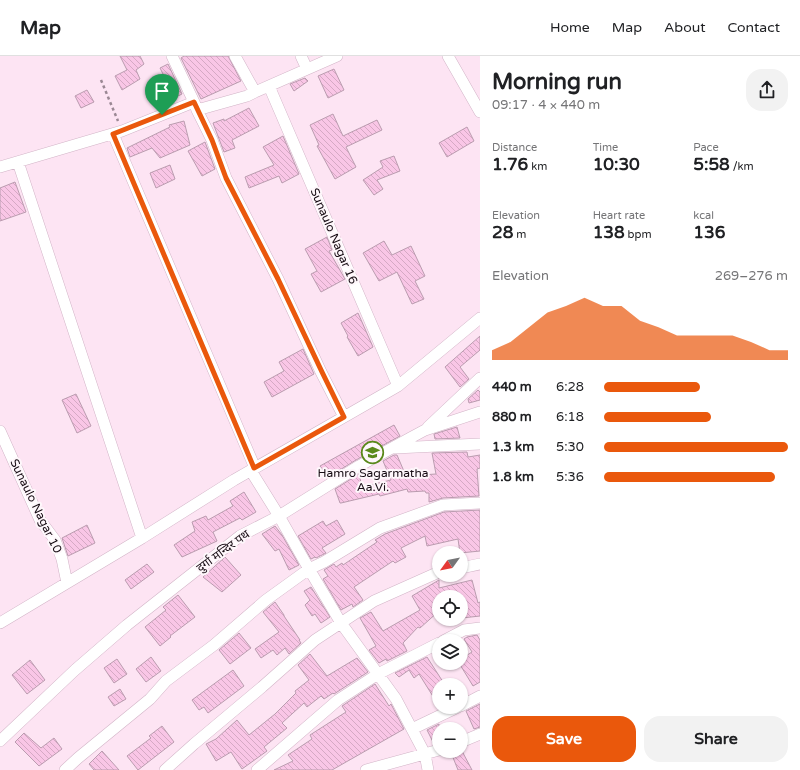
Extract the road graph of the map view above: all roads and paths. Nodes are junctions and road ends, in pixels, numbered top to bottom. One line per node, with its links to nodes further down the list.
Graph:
1 (172, 56): 10 (street)
2 (234, 56): 9 (street)
3 (301, 56): 6 (street)
4 (337, 56): 6 (street)
5 (448, 56): 11 (street)
6 (307, 69): 8 (street)
7 (101, 80): 12 (path)
8 (269, 86): 9 (street); 17 (street, Sunaulo Nagar 16)
9 (255, 92): 10 (street)
10 (196, 106): 12 (street); 19 (street)
11 (480, 112)
12 (117, 132): 13 (street); 24 (street)
13 (18, 162): 14 (street); 27 (street)
14 (0, 167)
15 (480, 318): 17 (street)
16 (480, 378): 20 (street)
17 (398, 386): 19 (street)
18 (480, 412): 20 (street, दुर्गा मन्दिर पथ)
19 (344, 417): 24 (street)
20 (425, 430): 23 (street, दुर्गा मन्दिर पथ)
21 (0, 431): 32 (street, Sunaulo Nagar 10)
22 (480, 444): 23 (street)
23 (391, 448): 26 (street, दुर्गा मन्दिर पथ)
24 (253, 470): 26 (street); 27 (street)
25 (480, 503): 30 (street)
26 (279, 516): 30 (street); 45 (street, दुर्गा मन्दिर पथ)
27 (142, 538): 32 (street)
28 (480, 564): 29 (street)
29 (468, 567)
30 (309, 569): 34 (street); 48 (street)
31 (432, 575): 34 (street)
32 (68, 583): 33 (street)
33 (0, 622)
34 (341, 623): 38 (street); 49 (street)
35 (480, 628): 36 (street)
36 (456, 634)
37 (432, 647): 38 (street)
38 (378, 674): 42 (street); 50 (street)
39 (480, 696): 40 (street)
40 (468, 702)
41 (443, 714): 42 (street)
42 (412, 729): 47 (street)
43 (480, 734): 44 (street)
44 (468, 739)
45 (0, 741)
46 (432, 752): 47 (street)
47 (425, 754): 51 (street); 52 (street)
48 (65, 770)
49 (165, 770)
50 (256, 770)
51 (366, 770)
52 (428, 770)

